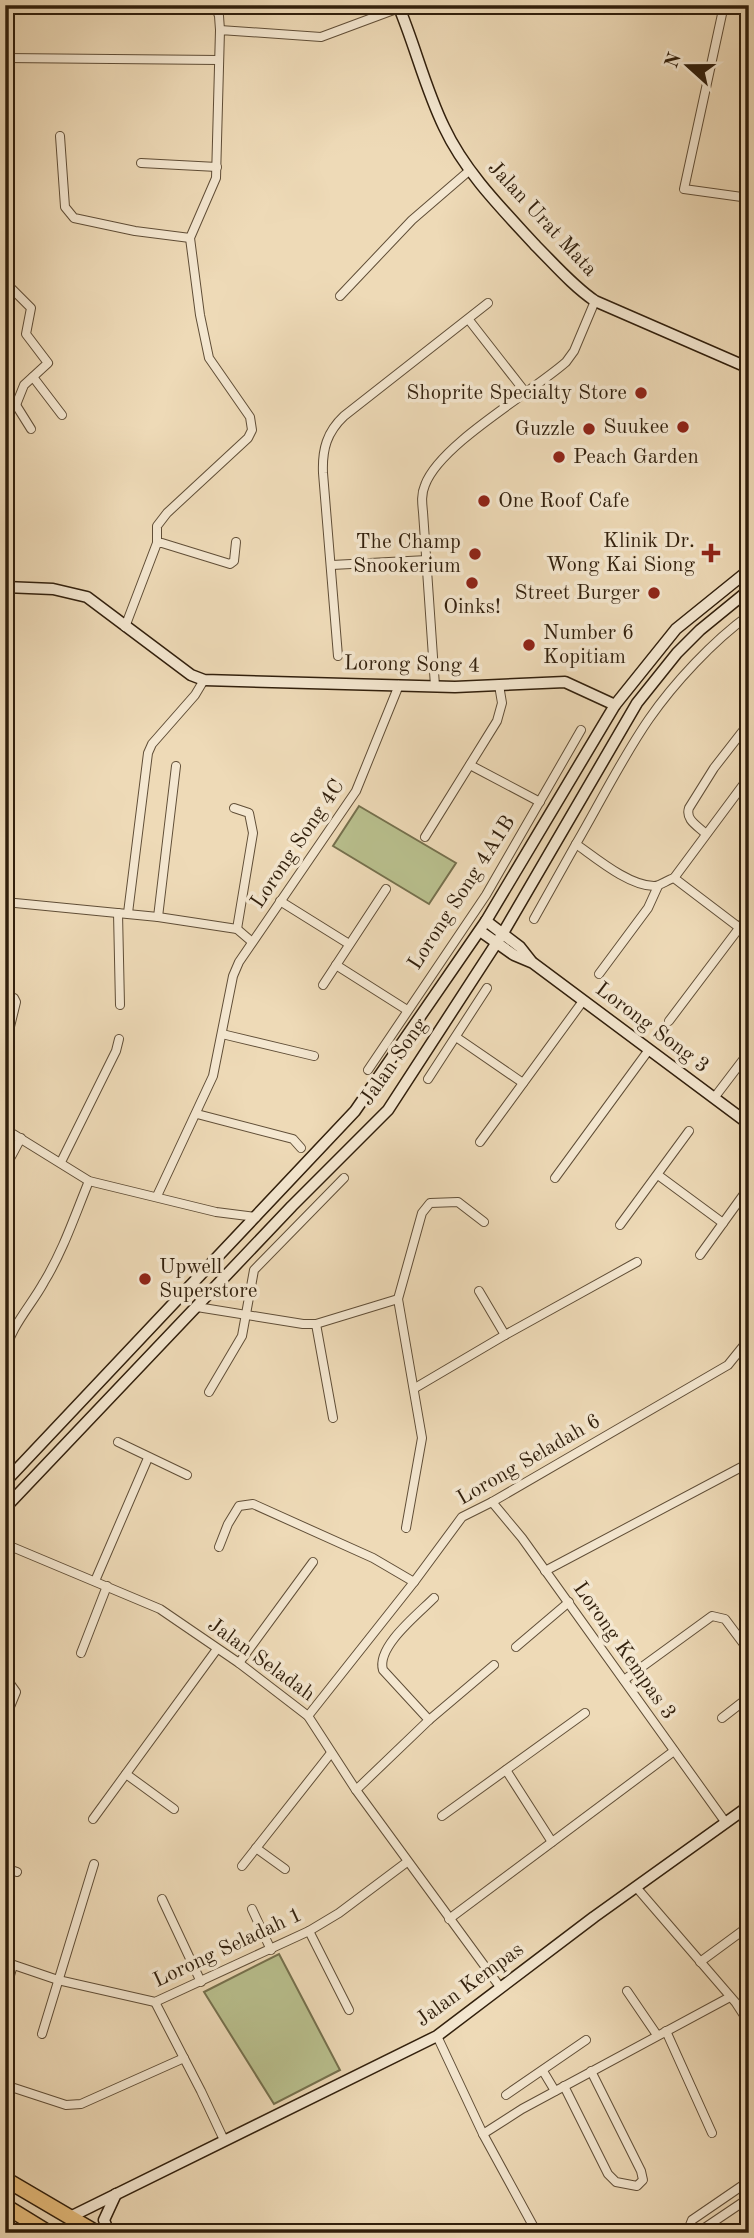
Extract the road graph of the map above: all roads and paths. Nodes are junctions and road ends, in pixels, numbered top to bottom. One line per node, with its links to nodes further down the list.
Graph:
1 (215, 5): 4 (street)
2 (724, 5): 11 (street)
3 (399, 6): 4 (street); 10 (main road, Jalan Urat Mata)
4 (220, 30): 6 (street)
5 (5, 58): 6 (street)
6 (219, 60): 9 (street)
7 (60, 136): 12 (street)
8 (141, 163): 9 (street)
9 (217, 167): 12 (street)
10 (470, 170): 14 (street); 15 (main road, Jalan Urat Mata)
11 (749, 198)
12 (190, 238): 26 (street)
13 (5, 282): 19 (street)
14 (340, 296)
15 (595, 301): 18 (main road, Jalan Urat Mata); 20 (street)
16 (488, 303): 17 (street)
17 (469, 320): 20 (street); 28 (street)
18 (749, 368)
19 (33, 377): 21 (street); 23 (street)
20 (526, 393): 27 (street)
21 (16, 405): 22 (street); 24 (street)
22 (5, 414)
23 (62, 415)
24 (31, 429)
25 (236, 542): 26 (street)
26 (157, 543): 33 (street)
27 (427, 560): 28 (street); 38 (street)
28 (331, 565): 34 (street)
29 (749, 570): 39 (main road, Jalan Song)
30 (5, 587): 33 (main road)
31 (749, 590): 64 (main road, Jalan Song)
32 (749, 615): 49 (street)
33 (125, 627): 35 (main road)
34 (338, 656)
35 (204, 680): 36 (main road, Lorong Song 4); 56 (street)
36 (399, 685): 38 (main road, Lorong Song 4); 53 (street, Lorong Song 4C)
37 (499, 685): 38 (main road, Lorong Song 4); 39 (main road, Lorong Song 4); 42 (street)
38 (435, 686)
39 (615, 705): 60 (main road, Jalan Song)
40 (749, 723): 47 (street)
41 (581, 730): 45 (street, Lorong Song 4A1B)
42 (470, 765): 45 (street); 48 (street)
43 (176, 766): 58 (street)
44 (749, 777): 47 (street)
45 (540, 802): 74 (street, Lorong Song 4A1B)
46 (234, 808): 62 (street)
47 (706, 834): 50 (street)
48 (425, 837)
49 (576, 844): 51 (street); 59 (street)
50 (674, 878): 51 (street); 61 (street)
51 (658, 886): 68 (street)
52 (386, 890): 66 (street)
53 (280, 901): 65 (street, Lorong Song 4C); 66 (street)
54 (5, 902): 55 (street)
55 (118, 913): 56 (street); 73 (street)
56 (128, 913): 58 (street)
57 (749, 915): 61 (street)
58 (158, 917): 62 (street)
59 (534, 919)
60 (483, 926): 64 (main road, Lorong Song 3); 103 (main road, Jalan Song)
61 (739, 927): 63 (street); 75 (street)
62 (237, 929): 65 (street)
63 (749, 935)
64 (499, 938): 72 (main road, Lorong Song 3); 102 (main road, Jalan Song)
65 (251, 941): 76 (street, Lorong Song 4C)
66 (349, 944): 67 (street)
67 (336, 965): 69 (street); 74 (street)
68 (599, 974)
69 (323, 985)
70 (487, 988): 77 (street)
71 (5, 995): 79 (street)
72 (583, 1001): 80 (main road, Lorong Song 3); 85 (street)
73 (120, 1005)
74 (407, 1010): 83 (street, Lorong Song 4A1B)
75 (668, 1021)
76 (222, 1034): 82 (street); 87 (street, Lorong Song 4C)
77 (456, 1037): 84 (street); 85 (street)
78 (119, 1039): 94 (street)
79 (5, 1047)
80 (648, 1051): 86 (main road, Lorong Song 3); 98 (street)
81 (749, 1052): 86 (street)
82 (314, 1056)
83 (368, 1070)
84 (428, 1079)
85 (523, 1083): 92 (street)
86 (714, 1098): 88 (main road, Lorong Song 3)
87 (197, 1114): 93 (street); 101 (street, Lorong Song 4C)
88 (749, 1124)
89 (5, 1129): 91 (street)
90 (689, 1131): 96 (street)
91 (21, 1138): 94 (street); 95 (street)
92 (480, 1142)
93 (301, 1148)
94 (61, 1162): 99 (street)
95 (5, 1168)
96 (658, 1175): 105 (street); 106 (street)
97 (344, 1178): 113 (street)
98 (555, 1178)
99 (89, 1181): 101 (street); 117 (street)
100 (749, 1187): 105 (street)
101 (157, 1196): 103 (street)
102 (292, 1206): 103 (main road); 112 (main road, Jalan Song)
103 (256, 1217): 111 (main road, Jalan Song)
104 (484, 1222): 110 (street)
105 (723, 1223): 107 (street)
106 (620, 1225)
107 (700, 1255)
108 (637, 1262): 115 (street)
109 (479, 1291): 115 (street)
110 (398, 1299): 114 (street); 118 (street)
111 (172, 1306): 112 (main road); 125 (main road, Jalan Song)
112 (197, 1307): 113 (street); 127 (main road, Jalan Song)
113 (247, 1316): 114 (street); 119 (street)
114 (316, 1324): 120 (street)
115 (505, 1335): 118 (street)
116 (749, 1339): 126 (street, Lorong Seladah 6)
117 (5, 1354)
118 (415, 1388): 128 (street)
119 (209, 1392)
120 (333, 1418)
121 (118, 1442): 122 (street)
122 (148, 1458): 124 (street); 133 (street)
123 (749, 1463): 132 (street)
124 (187, 1475)
125 (5, 1482)
126 (492, 1502): 132 (street, Lorong Kempas 3); 134 (street, Lorong Seladah 6)
127 (5, 1508)
128 (406, 1528)
129 (6, 1544): 133 (street, Jalan Seladah)
130 (219, 1547): 134 (street)
131 (313, 1562): 142 (street)
132 (545, 1571): 137 (street, Lorong Kempas 3)
133 (95, 1581): 135 (street, Jalan Seladah)
134 (414, 1582): 149 (street, Lorong Seladah 6)
135 (107, 1586): 139 (street, Jalan Seladah); 141 (street)
136 (434, 1598): 151 (street)
137 (569, 1602): 138 (street); 144 (street, Lorong Kempas 3)
138 (516, 1647)
139 (217, 1649): 142 (street, Jalan Seladah); 155 (street)
140 (749, 1651): 144 (street)
141 (81, 1653)
142 (239, 1663): 149 (street, Jalan Seladah)
143 (494, 1665): 151 (street)
144 (624, 1681): 152 (street, Lorong Kempas 3)
145 (8, 1685): 147 (street)
146 (749, 1697): 150 (street)
147 (6, 1712)
148 (585, 1713): 154 (street)
149 (308, 1716): 153 (street, Jalan Seladah)
150 (722, 1718)
151 (429, 1720): 156 (street)
152 (674, 1751): 161 (street, Lorong Kempas 3); 162 (street)
153 (331, 1753): 156 (street, Jalan Seladah); 163 (street)
154 (506, 1770): 159 (street); 162 (street)
155 (126, 1774): 158 (street); 160 (street)
156 (356, 1790): 164 (street, Jalan Seladah)
157 (749, 1806): 161 (main road, Jalan Kempas)
158 (173, 1809)
159 (442, 1816)
160 (93, 1819)
161 (726, 1823): 170 (main road, Jalan Kempas)
162 (552, 1842): 173 (street)
163 (256, 1848): 166 (street); 168 (street)
164 (407, 1861): 173 (street, Jalan Seladah); 175 (street, Lorong Seladah 1)
165 (94, 1864): 179 (street)
166 (242, 1866)
167 (5, 1868): 169 (street)
168 (285, 1869)
169 (18, 1872)
170 (636, 1887): 177 (street); 181 (main road, Jalan Kempas)
171 (162, 1899): 180 (street)
172 (251, 1909): 176 (street)
173 (449, 1919): 181 (street, Jalan Seladah)
174 (749, 1926): 177 (street)
175 (309, 1931): 176 (street, Lorong Seladah 1); 186 (street)
176 (271, 1950): 180 (street, Lorong Seladah 1)
177 (700, 1962): 184 (street)
178 (9, 1964): 179 (street, Lorong Seladah 1); 183 (street)
179 (58, 1980): 185 (street, Lorong Seladah 1); 189 (street)
180 (201, 1982): 185 (street, Lorong Seladah 1)
181 (500, 1987): 191 (main road, Jalan Kempas)
182 (627, 1992): 190 (street)
183 (5, 1993)
184 (730, 1997): 187 (street); 188 (street)
185 (155, 2002): 193 (street)
186 (349, 2010)
187 (749, 2023)
188 (666, 2031): 190 (street); 200 (street)
189 (42, 2034)
190 (657, 2035): 195 (street)
191 (436, 2036): 201 (street); 202 (main road, Jalan Kempas)
192 (586, 2040): 194 (street)
193 (184, 2058): 196 (street); 202 (street)
194 (543, 2071): 198 (street); 199 (street)
195 (591, 2071): 197 (street); 197 (street)
196 (5, 2085)
197 (564, 2086): 198 (street)
198 (555, 2091): 201 (street)
199 (506, 2095)
200 (712, 2133)
201 (483, 2134): 215 (street)
202 (224, 2140): 205 (main road, Jalan Kempas)
203 (5, 2179): 210 (highway)
204 (749, 2181): 211 (street)
205 (116, 2194): 210 (main road, Jalan Kempas); 214 (main road)
206 (749, 2198): 207 (street)
207 (740, 2205): 209 (street); 211 (street)
208 (6, 2207): 212 (highway)
209 (749, 2214)
210 (69, 2217): 213 (highway)
211 (688, 2230): 216 (street)
212 (49, 2233)
213 (97, 2233)
214 (109, 2233)
215 (537, 2233)
216 (641, 2233)

